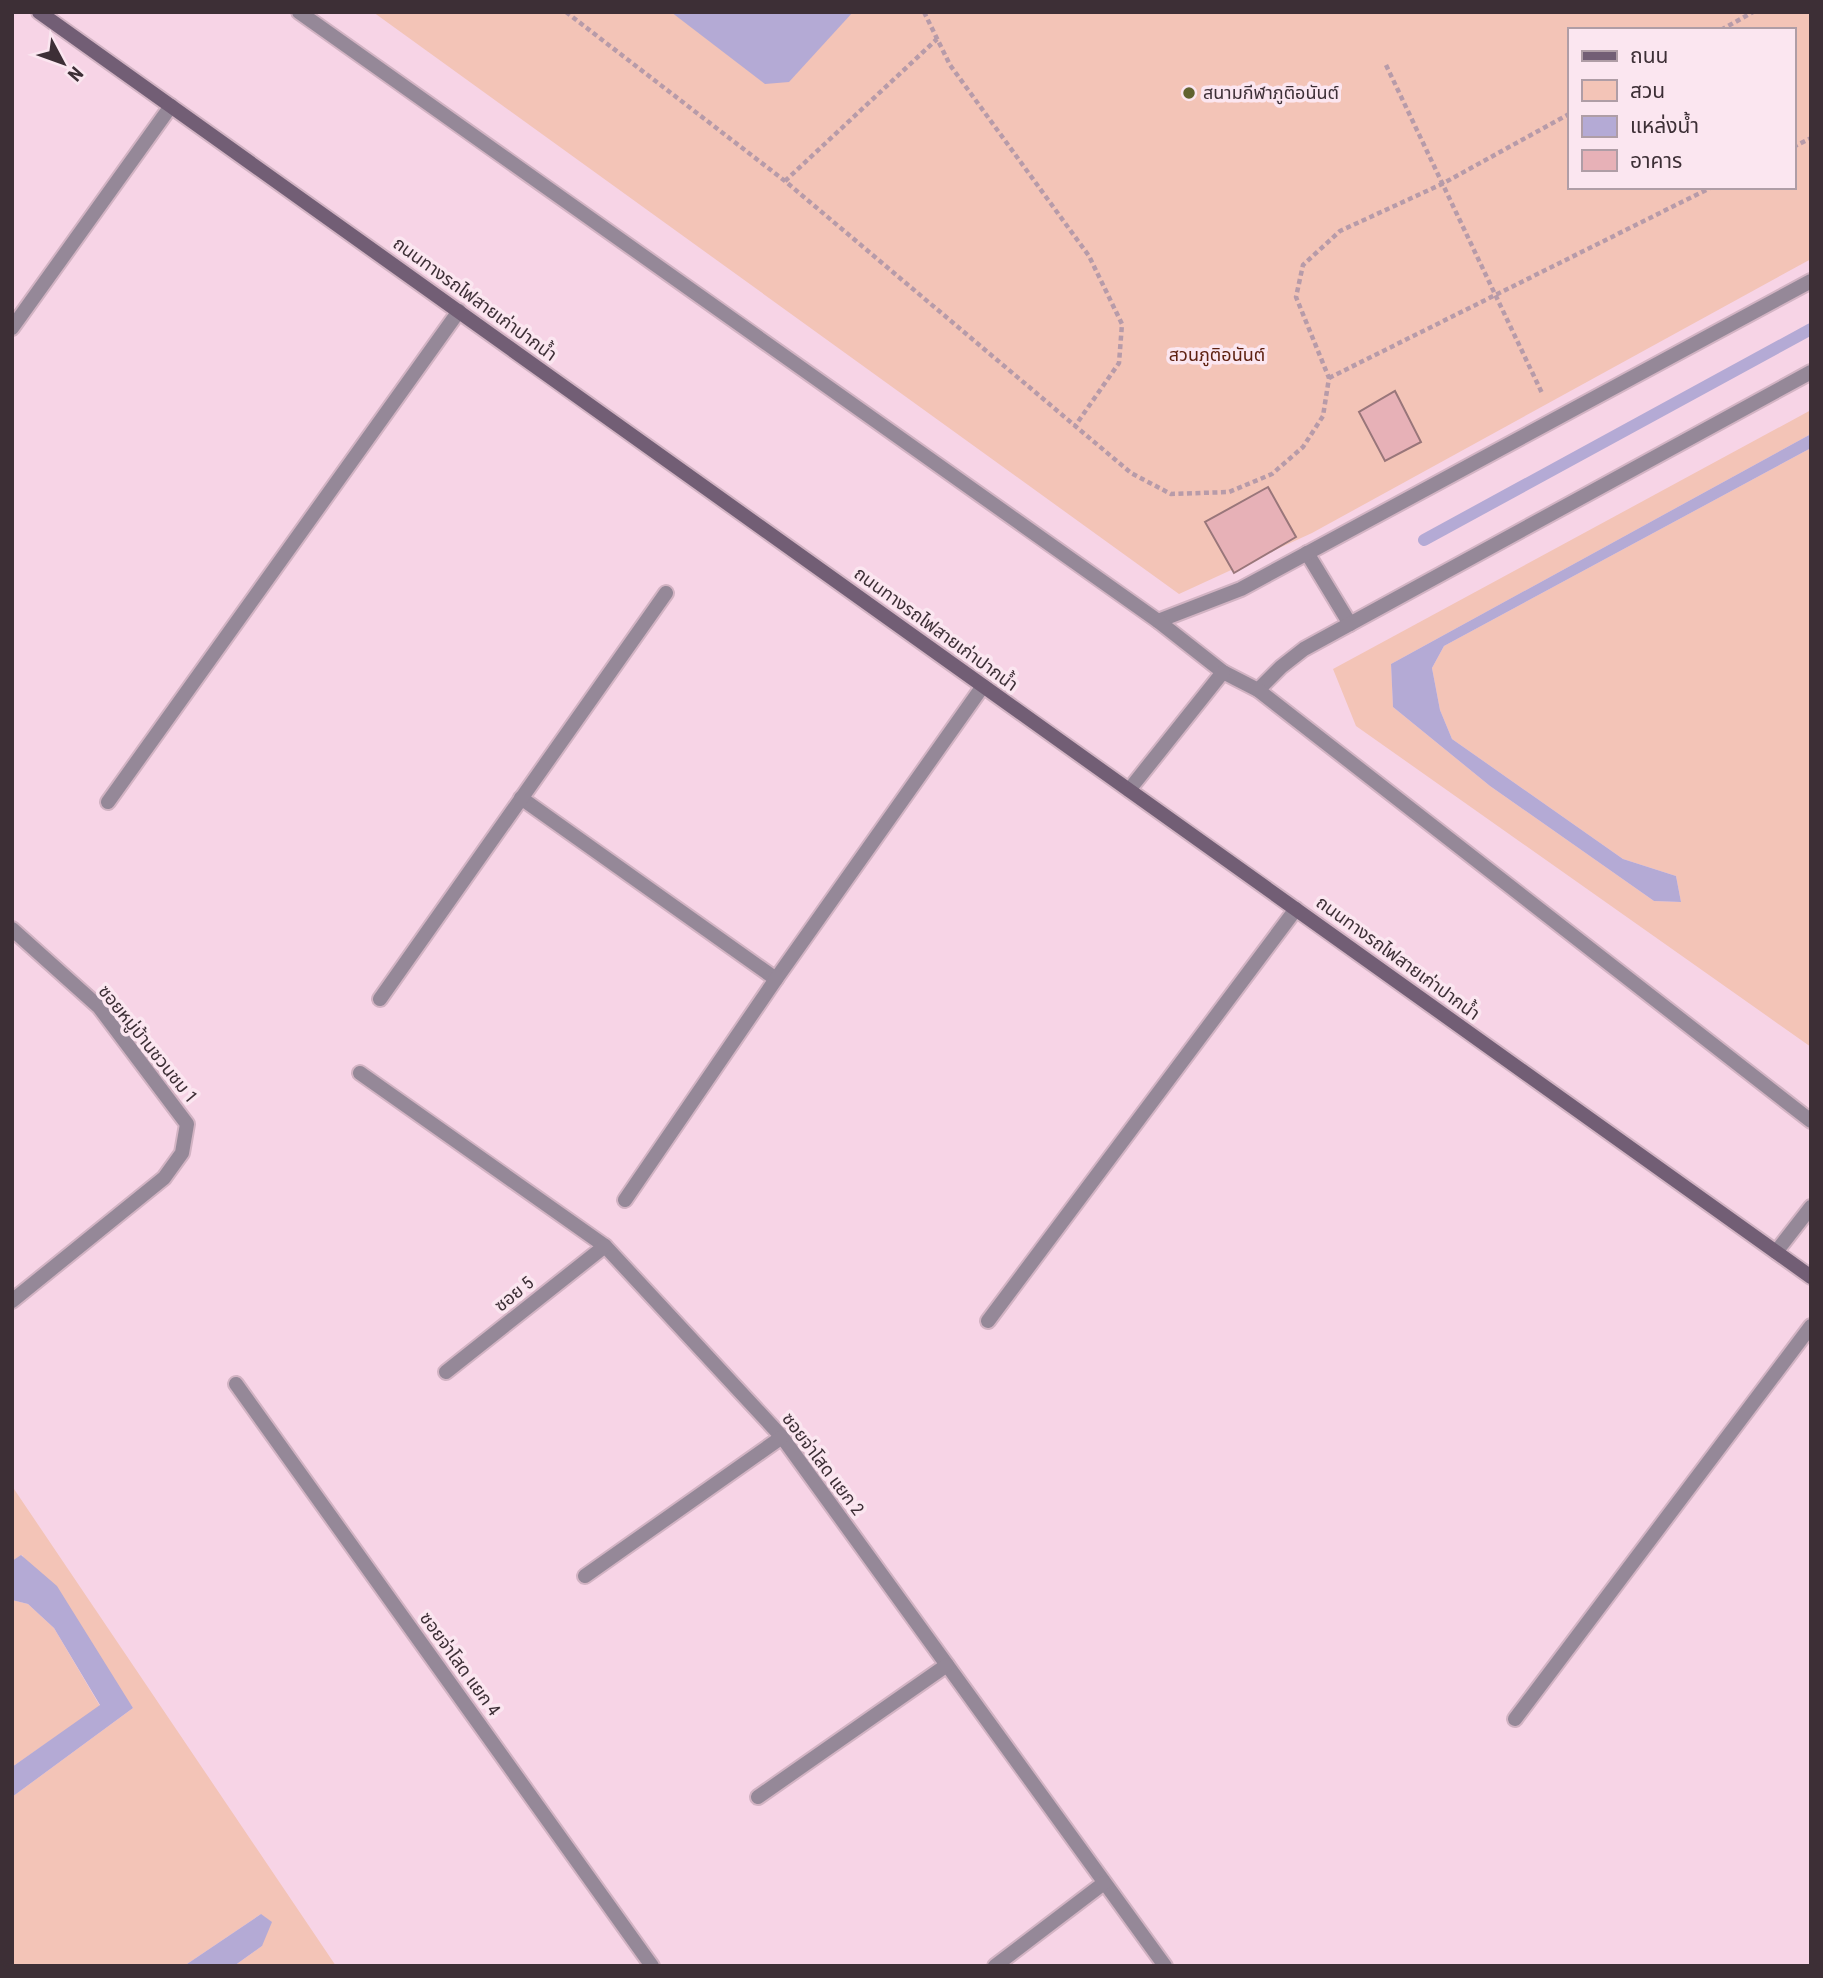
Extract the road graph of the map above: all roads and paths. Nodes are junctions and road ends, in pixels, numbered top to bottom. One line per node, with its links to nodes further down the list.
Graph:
1 (40, 12): 9 (main road, ถนนทางรถไฟสายเก่าปากน้ำ)
2 (299, 12): 26 (street)
3 (566, 12): 13 (path)
4 (924, 12): 7 (path)
5 (1752, 12): 6 (path)
6 (1724, 28)
7 (937, 39): 13 (path); 23 (path)
8 (1386, 65): 14 (path)
9 (170, 106): 18 (main road, ถนนทางรถไฟสายเก่าปากน้ำ); 19 (street)
10 (1568, 115): 14 (path)
11 (1811, 138): 12 (path)
12 (1795, 146)
13 (785, 180): 23 (path)
14 (1442, 184): 17 (path); 21 (path)
15 (1708, 189): 17 (path)
16 (1811, 281): 22 (street)
17 (1495, 296): 21 (path); 22 (path)
18 (458, 312): 29 (main road, ถนนทางรถไฟสายเก่าปากน้ำ); 33 (street)
19 (12, 328)
20 (1811, 372): 27 (street)
21 (1329, 378): 23 (path)
22 (1554, 419): 24 (street)
23 (1075, 426)
24 (1307, 553): 26 (street); 27 (street)
25 (666, 593): 32 (street)
26 (1158, 621): 28 (street)
27 (1350, 624): 30 (street)
28 (1223, 672): 30 (street); 31 (street)
29 (983, 687): 31 (main road, ถนนทางรถไฟสายเก่าปากน้ำ); 36 (street)
30 (1258, 690): 39 (street)
31 (1129, 790): 34 (main road, ถนนทางรถไฟสายเก่าปากน้ำ)
32 (521, 798): 36 (street); 37 (street)
33 (108, 802)
34 (1296, 909): 43 (main road, ถนนทางรถไฟสายเก่าปากน้ำ); 46 (street)
35 (12, 929): 45 (street, ซอยหมู่บ้านชวนชม 1)
36 (776, 979): 40 (street)
37 (380, 999)
38 (360, 1073): 42 (street, ซอยจ่าโสด แยก 2)
39 (1811, 1121)
40 (625, 1200)
41 (1811, 1207): 43 (street)
42 (605, 1246): 48 (street, ซอย 5); 50 (street, ซอยจ่าโสด แยก 2)
43 (1776, 1252): 44 (main road, ถนนทางรถไฟสายเก่าปากน้ำ)
44 (1811, 1277)
45 (12, 1301)
46 (988, 1321)
47 (1811, 1326): 53 (street)
48 (446, 1373)
49 (236, 1384): 56 (street, ซอยจ่าโสด แยก 4)
50 (782, 1437): 51 (street); 52 (street, ซอยจ่าโสด แยก 2)
51 (585, 1576)
52 (947, 1665): 54 (street); 55 (street, ซอยจ่าโสด แยก 2)
53 (1515, 1719)
54 (758, 1797)
55 (1104, 1882): 57 (street); 58 (street, ซอยจ่าโสด แยก 2)
56 (652, 1966)
57 (995, 1966)
58 (1165, 1966)

